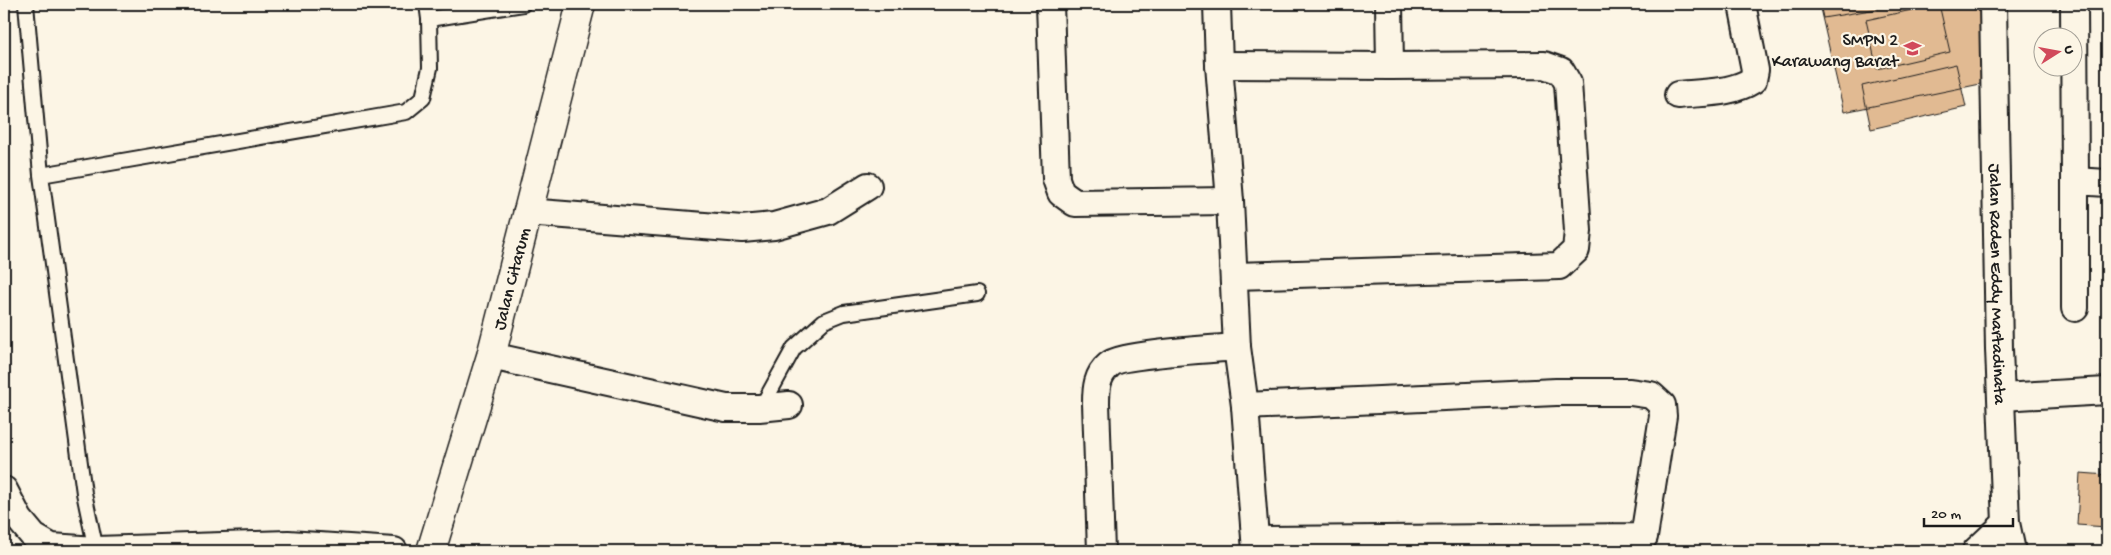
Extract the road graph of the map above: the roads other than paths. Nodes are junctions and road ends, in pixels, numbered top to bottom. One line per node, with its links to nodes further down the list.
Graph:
1 (26, 4): 15 (lane)
2 (427, 4): 11 (lane)
3 (523, 4): 11 (lane)
4 (581, 4): 20 (street, Jalan Citarum)
5 (1050, 4): 19 (street)
6 (1217, 4): 12 (street)
7 (1389, 4): 13 (street)
8 (1742, 4): 14 (street)
9 (1993, 4): 27 (street, Jalan Raden Eddy Martadinata)
10 (2074, 4): 16 (street)
11 (429, 19): 15 (lane)
12 (1218, 65): 13 (street); 19 (street)
13 (1390, 66): 21 (street)
14 (1678, 95)
15 (41, 175): 35 (lane)
16 (2075, 181): 17 (street); 23 (street)
17 (2107, 183)
18 (868, 186): 20 (street)
19 (1230, 201): 21 (street)
20 (527, 212): 25 (street, Jalan Citarum)
21 (1234, 276): 24 (street)
22 (977, 294): 30 (lane)
23 (2075, 308)
24 (1237, 347): 29 (street); 38 (street)
25 (491, 356): 30 (street); 37 (street, Jalan Citarum)
26 (2107, 391): 27 (street)
27 (2002, 397): 32 (street, Jalan Raden Eddy Martadinata)
28 (789, 405): 30 (street)
29 (1245, 406): 33 (street); 34 (street)
30 (761, 408)
31 (4, 490): 35 (street)
32 (2006, 523): 39 (street); 40 (street, Jalan Raden Eddy Martadinata)
33 (1643, 544): 34 (street)
34 (1256, 546)
35 (96, 550): 36 (street)
36 (394, 551)
37 (431, 551)
38 (1100, 551)
39 (1976, 551)
40 (2012, 551)

